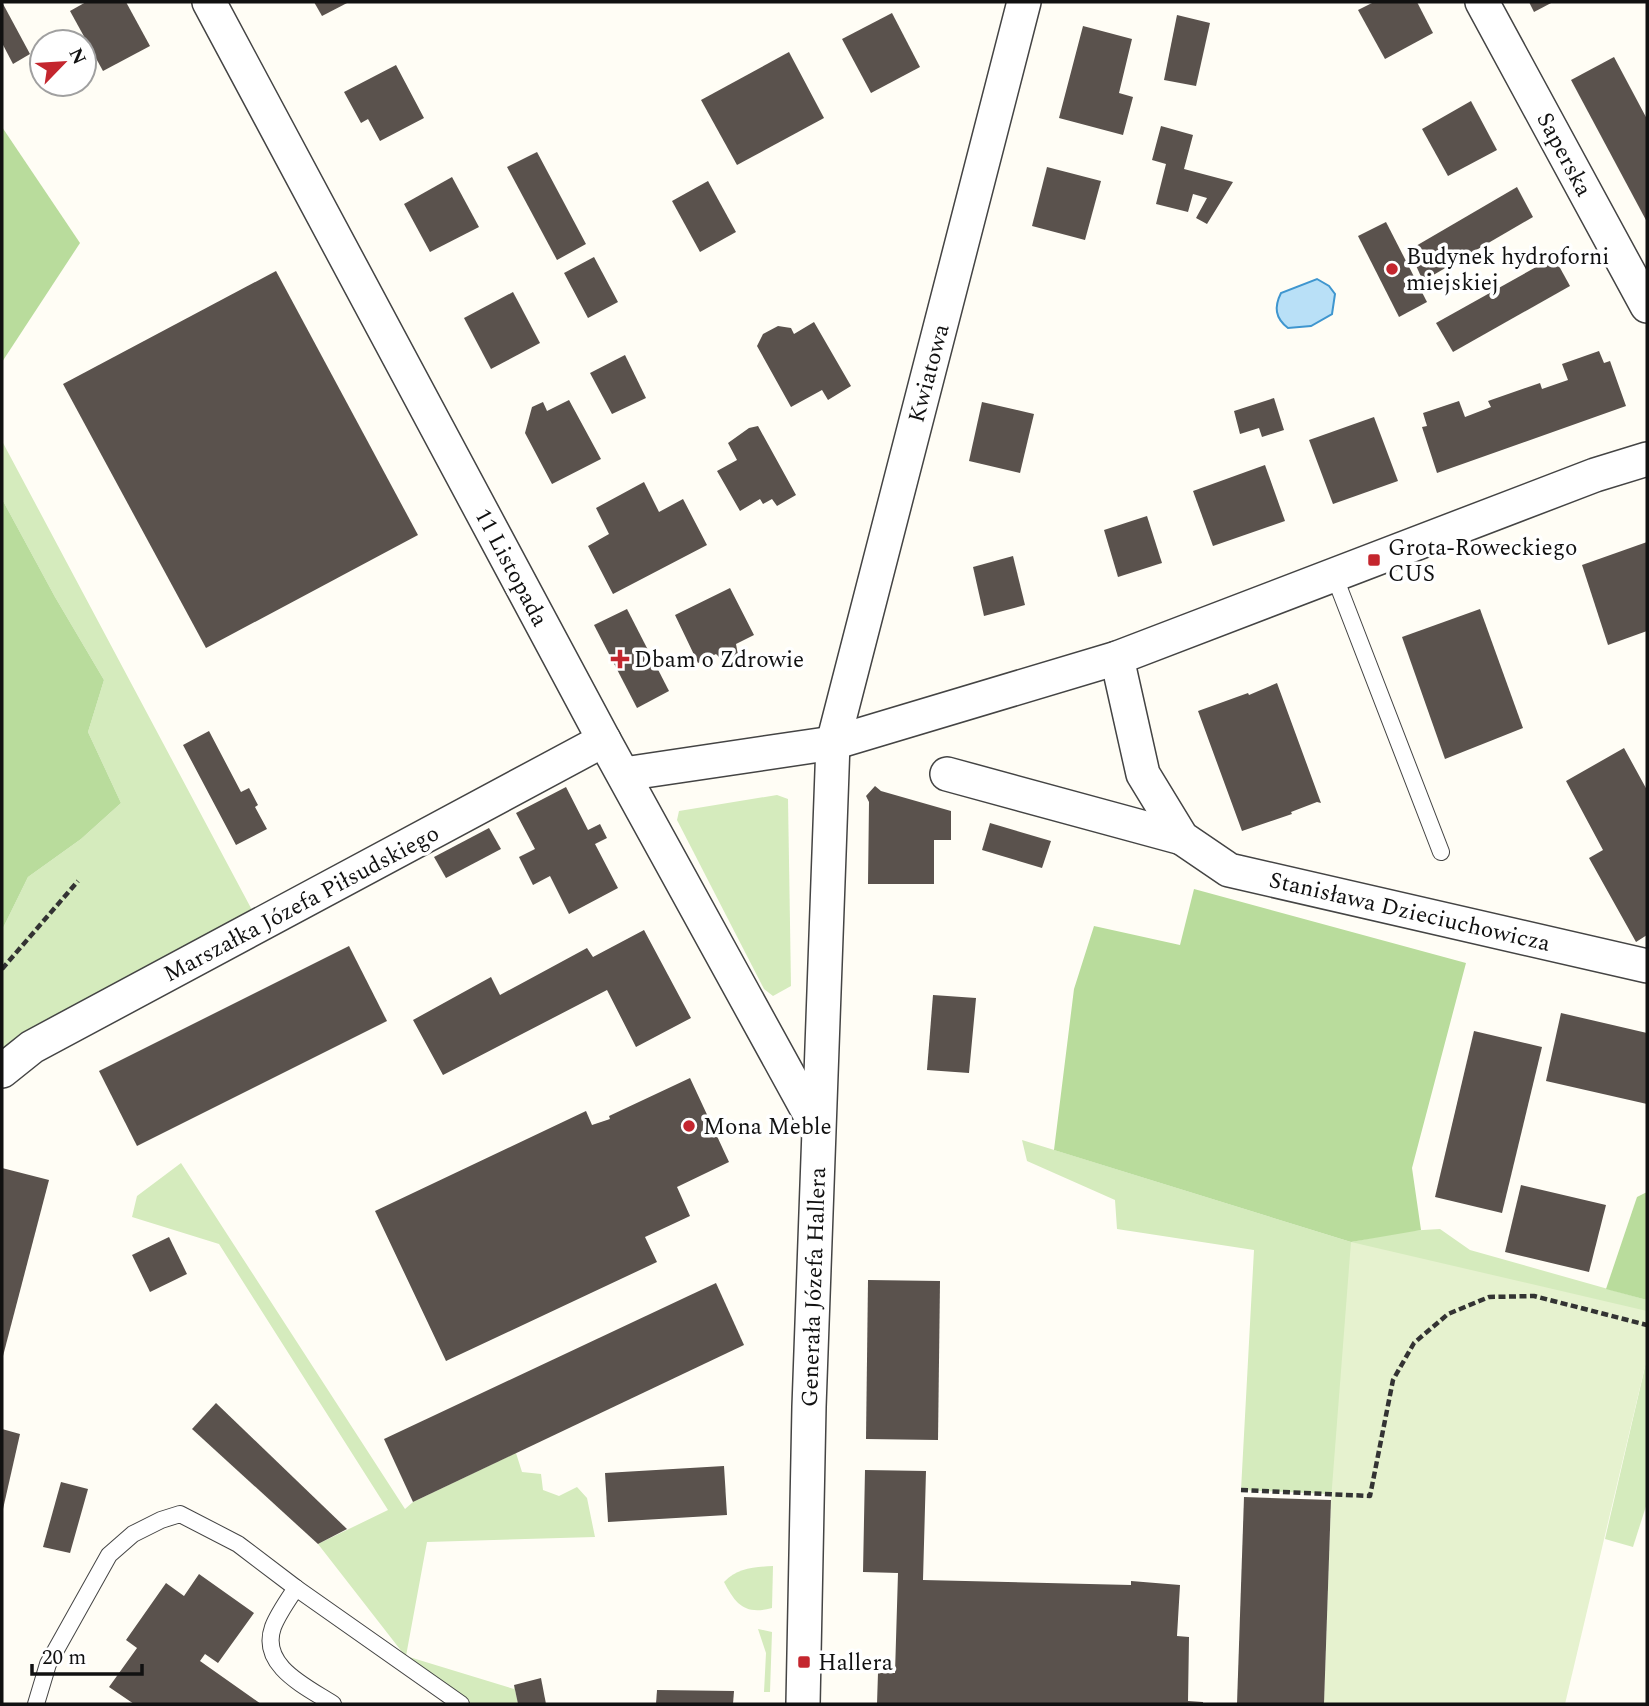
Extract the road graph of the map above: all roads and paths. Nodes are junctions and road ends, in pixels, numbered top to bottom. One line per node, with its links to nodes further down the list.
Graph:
1 (209, 2): 8 (street, 11 Listopada)
2 (1024, 2): 9 (street, Kwiatowa)
3 (1482, 2): 4 (street, Saperska)
4 (1647, 306)
5 (1647, 459): 6 (street)
6 (1334, 575): 7 (street); 13 (lane)
7 (1117, 658): 9 (street); 12 (street, Stanisława Dzieciuchowicza)
8 (604, 740): 10 (street, 11 Listopada); 17 (street, Marszałka Józefa Piłsudskiego)
9 (833, 743): 10 (street); 18 (street, Generała Józefa Hallera)
10 (624, 774): 18 (street, 11 Listopada)
11 (947, 774): 12 (street, Stanisława Dzieciuchowicza)
12 (1182, 838): 15 (street, Stanisława Dzieciuchowicza)
13 (1441, 852)
14 (78, 881): 16 (path)
15 (1647, 965)
16 (2, 969)
17 (2, 1071)
18 (818, 1129): 25 (street, Generała Józefa Hallera)
19 (1647, 1325): 20 (path)
20 (1241, 1490)
21 (296, 1588): 22 (lane); 23 (lane); 24 (lane)
22 (36, 1704)
23 (333, 1704)
24 (461, 1704)
25 (803, 1704)

